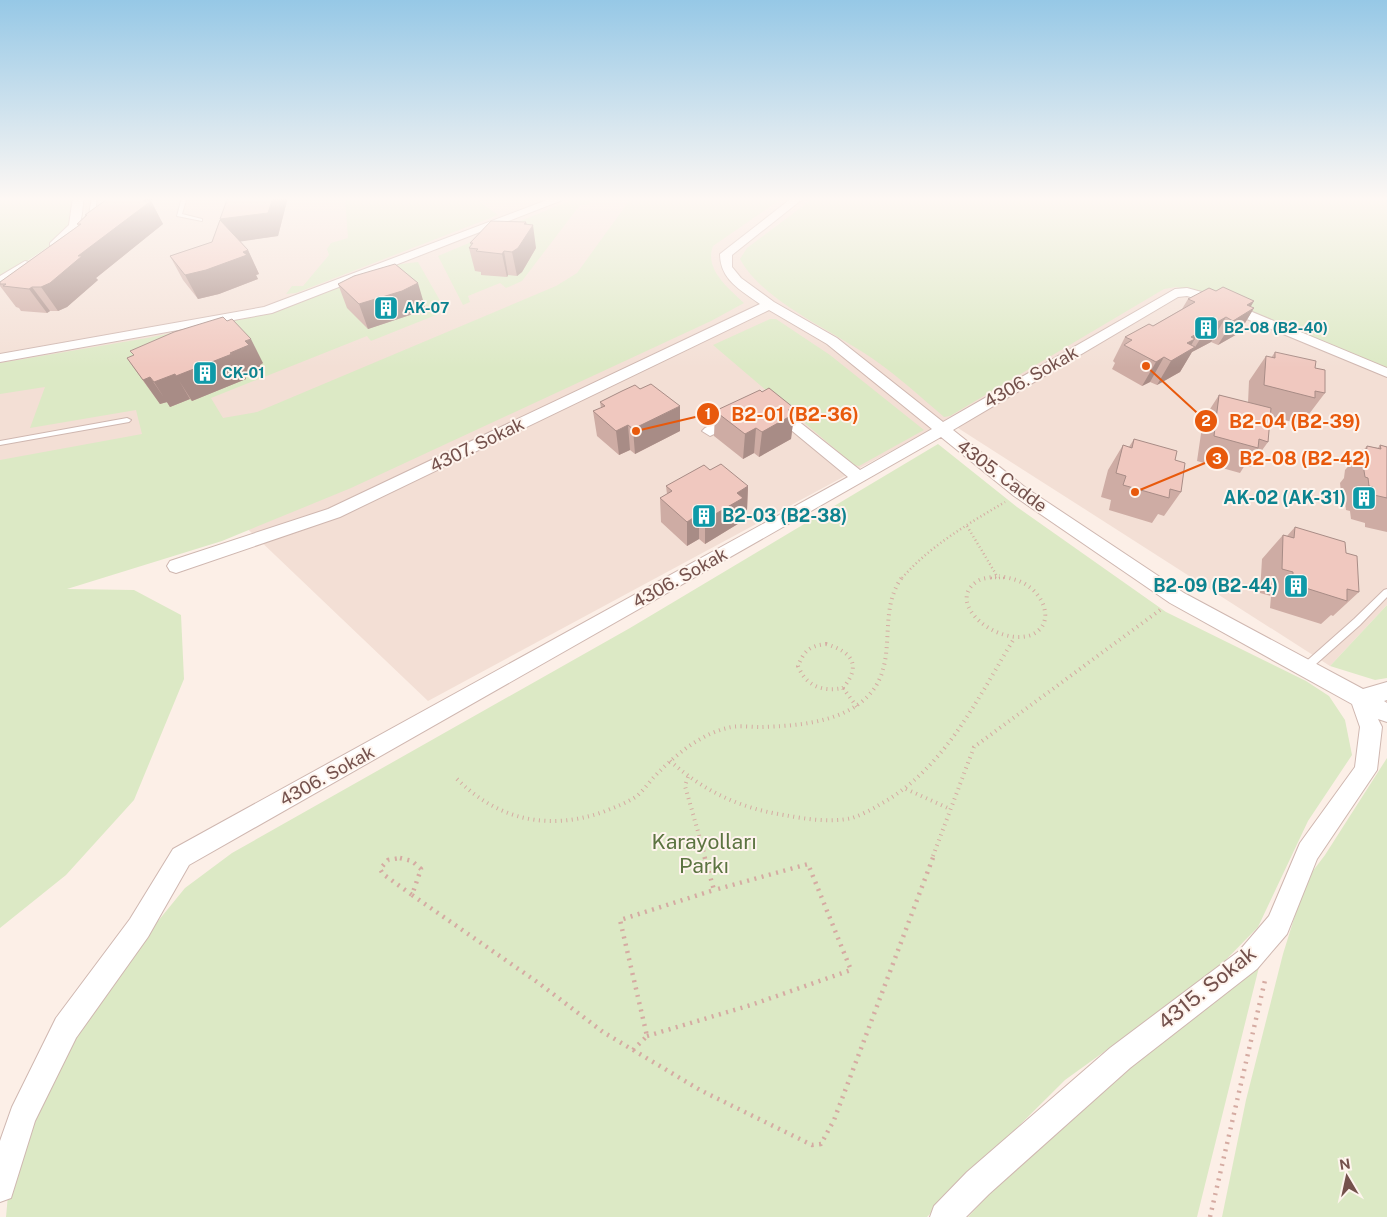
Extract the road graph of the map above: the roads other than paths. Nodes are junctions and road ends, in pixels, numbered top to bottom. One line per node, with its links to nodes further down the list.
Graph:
1 (41, 254): 4 (street)
2 (415, 254): 6 (street)
3 (726, 254): 5 (street, 4305. Cadde)
4 (0, 281)
5 (770, 305): 9 (street, 4305. Cadde); 13 (street, 4307. Sokak)
6 (0, 358)
7 (1387, 373): 9 (street, 4306. Sokak)
8 (127, 420): 11 (lane)
9 (942, 429): 12 (street, 4306. Sokak); 15 (street, 4305. Cadde)
10 (710, 431): 12 (street)
11 (0, 443)
12 (859, 478): 19 (street, 4306. Sokak)
13 (176, 566)
14 (1387, 592): 15 (lane)
15 (1304, 669): 17 (street, 4305. Cadde)
16 (1387, 690): 17 (street)
17 (1360, 699): 18 (street, 4305. Cadde); 20 (street, 4315. Sokak)
18 (1387, 713)
19 (0, 1187)
20 (946, 1217)

